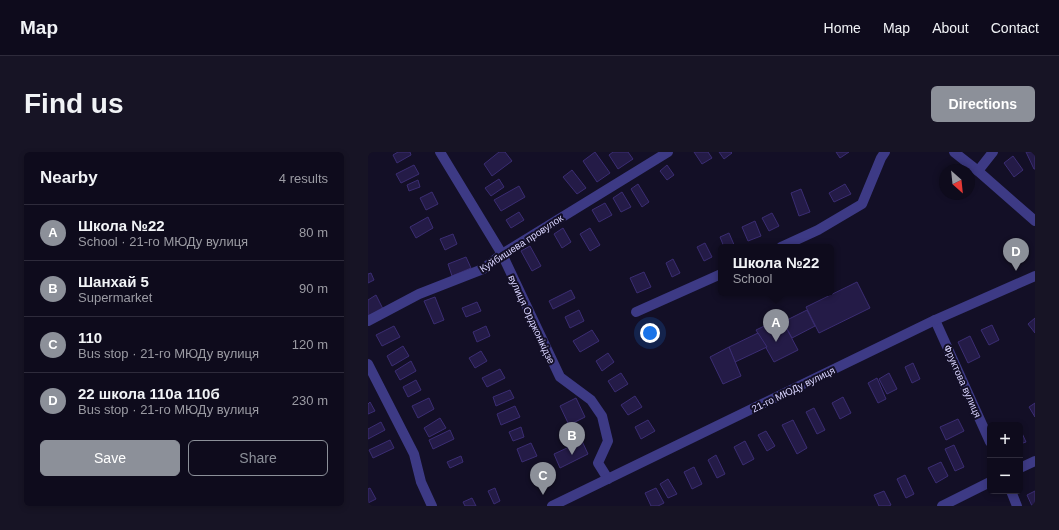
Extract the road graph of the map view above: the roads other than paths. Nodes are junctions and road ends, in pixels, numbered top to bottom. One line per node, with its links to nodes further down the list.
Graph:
1 (440, 152): 9 (street, вулиця Орджонікідзе)
2 (668, 152): 9 (street, Куйбишева провулок)
3 (885, 152): 8 (street)
4 (954, 152): 6 (street)
5 (993, 152): 6 (street)
6 (978, 171): 7 (street)
7 (1035, 221)
8 (787, 244)
9 (502, 254): 14 (street, Куйбишева провулок); 19 (street, вулиця Орджонікідзе)
10 (718, 275): 12 (street)
11 (1035, 276): 13 (street, 21-го МЮДу вулиця)
12 (636, 312)
13 (935, 320): 16 (street, Фруктова вулиця); 19 (street, 21-го МЮДу вулиця)
14 (368, 321)
15 (368, 364): 23 (street)
16 (987, 435)
17 (1035, 461): 18 (street)
18 (1023, 467)
19 (608, 479): 22 (street, 21-го МЮДу вулиця)
20 (987, 484): 24 (street)
21 (1012, 494): 25 (street)
22 (558, 505)
23 (432, 506)
24 (942, 506)
25 (1017, 506)

